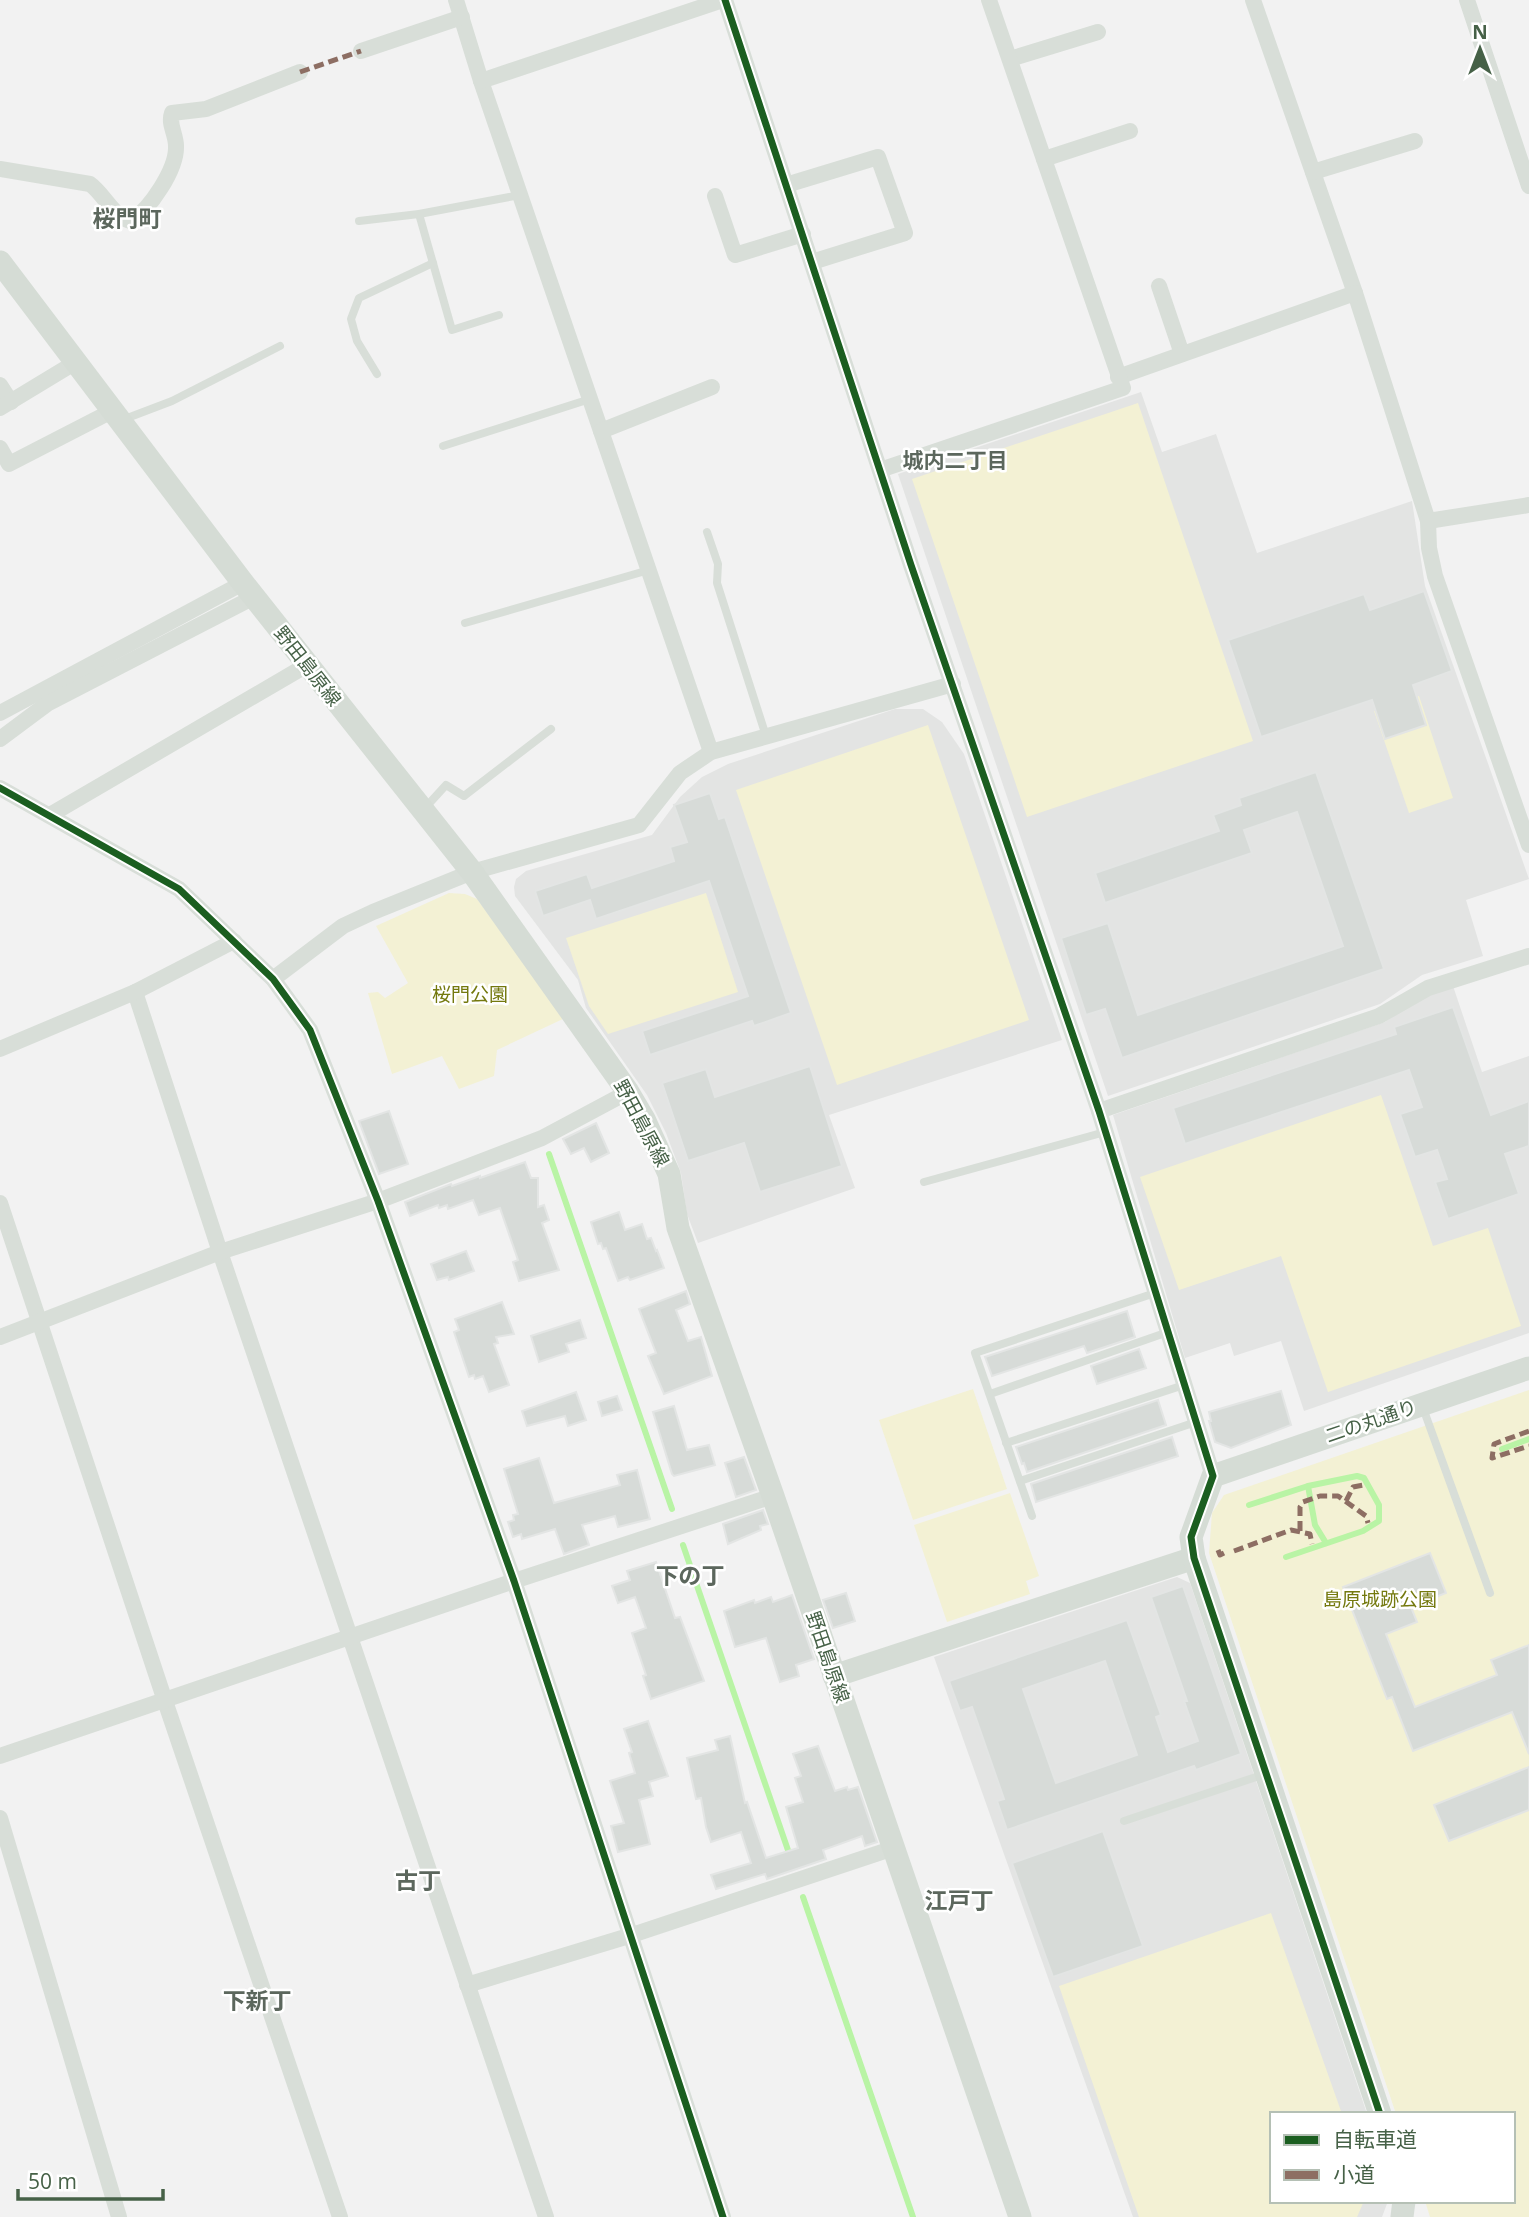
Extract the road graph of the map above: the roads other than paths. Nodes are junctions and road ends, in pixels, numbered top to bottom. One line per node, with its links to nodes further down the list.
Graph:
1 (456, 0): 6 (street)
2 (724, 0): 11 (street); 17 (street)
3 (989, 0): 9 (street)
4 (1253, 0): 16 (street)
5 (1467, 0): 18 (street)
6 (462, 17): 8 (street); 11 (street)
7 (1098, 32): 9 (street)
8 (360, 51)
9 (1010, 59): 14 (street)
10 (300, 72): 15 (street)
11 (481, 81): 19 (street)
12 (1130, 131): 14 (street)
13 (1415, 141): 16 (street)
14 (1044, 159): 34 (street)
15 (0, 169)
16 (1313, 172): 28 (street)
17 (786, 186): 23 (street); 26 (street)
18 (1529, 186)
19 (520, 195): 21 (lane); 37 (street)
20 (715, 196): 23 (street)
21 (419, 214): 22 (lane); 25 (lane)
22 (359, 221)
23 (803, 234): 26 (street)
24 (0, 262): 32 (main road, 野田島原線)
25 (433, 262): 29 (lane); 33 (lane)
26 (812, 262): 43 (street)
27 (1159, 286): 31 (street)
28 (1355, 293): 31 (street); 45 (street)
29 (499, 315)
30 (280, 346): 39 (lane)
31 (1182, 354): 34 (street)
32 (76, 362): 38 (street); 39 (main road, 野田島原線)
33 (377, 374)
34 (1118, 377): 43 (street)
35 (0, 385): 38 (street)
36 (712, 387): 40 (street)
37 (590, 399): 40 (street); 41 (lane)
38 (5, 405)
39 (116, 416): 42 (street); 48 (main road, 野田島原線)
40 (601, 431): 47 (street)
41 (443, 446)
42 (0, 448)
43 (880, 470): 51 (street)
44 (1529, 505): 45 (street)
45 (1428, 522): 60 (street)
46 (707, 532): 54 (lane)
47 (649, 570): 49 (lane); 56 (street)
48 (249, 590): 50 (main road, 野田島原線); 52 (street); 55 (street)
49 (465, 623)
50 (307, 665): 58 (main road, 野田島原線); 59 (street)
51 (953, 684): 54 (street); 68 (street)
52 (0, 713)
53 (551, 729): 58 (lane)
54 (766, 736): 56 (street)
55 (0, 739)
56 (711, 752): 61 (street)
57 (0, 788): 59 (street)
58 (423, 810): 61 (main road, 野田島原線)
59 (50, 816): 62 (street)
60 (1529, 845)
61 (472, 872): 64 (street); 67 (main road, 野田島原線)
62 (234, 941): 64 (street); 65 (street)
63 (1529, 956): 68 (street)
64 (273, 979): 71 (street)
65 (135, 992): 66 (street); 73 (street)
66 (0, 1049)
67 (628, 1092): 71 (street); 86 (main road, 野田島原線)
68 (1099, 1111): 69 (street)
69 (1105, 1132): 70 (lane); 74 (street)
70 (924, 1182)
71 (378, 1201): 73 (street); 89 (street)
72 (0, 1203): 75 (street)
73 (220, 1252): 75 (street); 91 (street)
74 (1155, 1293): 76 (street); 80 (lane)
75 (40, 1322): 77 (street); 93 (street)
76 (1168, 1332): 79 (street); 80 (lane)
77 (0, 1337)
78 (1529, 1368): 81 (main road, 二の丸通り)
79 (1184, 1385): 82 (street); 83 (lane)
80 (990, 1394): 83 (lane)
81 (1421, 1404): 84 (main road, 二の丸通り); 90 (lane)
82 (1196, 1422): 84 (street); 85 (lane)
83 (1006, 1443): 85 (lane)
84 (1213, 1476): 88 (main road)
85 (1020, 1481): 87 (lane)
86 (773, 1496): 89 (street); 92 (main road, 野田島原線)
87 (1032, 1516)
88 (1194, 1558): 92 (main road); 95 (main road)
89 (514, 1581): 91 (street); 99 (street)
90 (1490, 1592)
91 (352, 1638): 93 (street); 100 (street)
92 (834, 1676): 98 (main road, 野田島原線)
93 (164, 1702): 94 (street); 103 (street)
94 (0, 1756)
95 (1265, 1774): 97 (lane); 101 (main road)
96 (0, 1818): 102 (street)
97 (1124, 1821)
98 (894, 1847): 99 (street); 106 (main road, 野田島原線)
99 (632, 1935): 100 (street); 105 (street)
100 (467, 1985): 104 (street)
101 (1379, 2112)
102 (119, 2217)
103 (340, 2217)
104 (546, 2217)
105 (723, 2217)
106 (1020, 2217)

